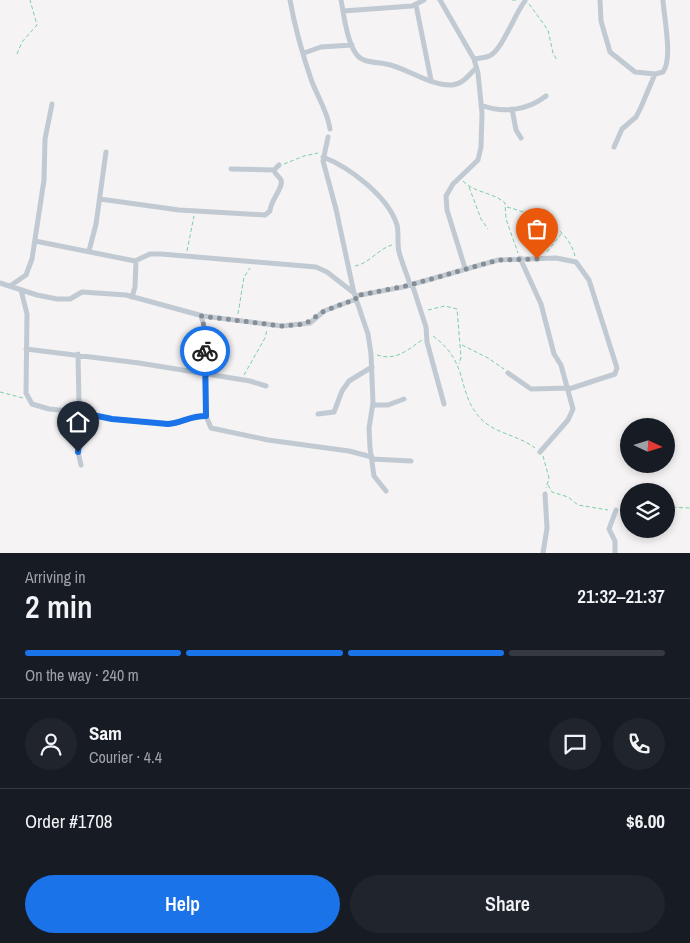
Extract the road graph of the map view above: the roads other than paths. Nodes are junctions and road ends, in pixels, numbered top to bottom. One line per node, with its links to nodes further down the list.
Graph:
1 (290, 0): 11 (street)
2 (341, 0): 9 (street)
3 (424, 0): 8 (street)
4 (440, 0): 12 (street)
5 (600, 0): 14 (street)
6 (663, 0): 14 (street)
7 (525, 1): 12 (street)
8 (416, 5): 9 (street); 15 (street)
9 (344, 11): 10 (street)
10 (352, 45): 11 (street); 15 (street)
11 (304, 53): 20 (street)
12 (474, 59): 13 (street)
13 (476, 68): 15 (street); 18 (street)
14 (655, 74): 23 (street)
15 (432, 80)
16 (546, 96): 19 (street)
17 (52, 104): 30 (street)
18 (481, 104): 19 (street); 34 (street)
19 (512, 109): 22 (street)
20 (330, 129)
21 (328, 137): 25 (street)
22 (521, 138)
23 (614, 147)
24 (106, 152): 29 (street)
25 (323, 155): 36 (street); 40 (street)
26 (279, 166): 28 (street)
27 (231, 169): 28 (street)
28 (274, 170): 29 (street)
29 (100, 199): 31 (street)
30 (35, 241): 31 (street); 37 (street)
31 (89, 252): 33 (street)
32 (520, 258): 34 (street); 48 (street); 48 (street)
33 (136, 260): 39 (street); 40 (street)
34 (465, 268): 36 (street)
35 (0, 283): 37 (street)
36 (411, 285): 40 (street); 50 (street)
37 (10, 286): 38 (street)
38 (21, 290): 39 (street); 42 (street)
39 (132, 296): 41 (street)
40 (355, 296): 41 (street); 44 (street)
41 (201, 316): 46 (street)
42 (26, 349): 43 (street); 52 (street)
43 (78, 354): 46 (street); 52 (street)
44 (372, 367): 51 (street); 53 (street)
45 (508, 373): 48 (street)
46 (206, 374): 47 (street); 54 (street)
47 (266, 386)
48 (569, 389): 55 (street)
49 (404, 400): 51 (street)
50 (444, 404)
51 (373, 405): 56 (street)
52 (83, 413): 54 (street); 58 (street)
53 (318, 414)
54 (206, 416): 56 (street)
55 (540, 452)
56 (372, 458): 57 (street); 59 (street)
57 (411, 461)
58 (81, 464)
59 (386, 491)
60 (545, 494): 62 (street)
61 (616, 510): 63 (street)
62 (543, 553)
63 (615, 553)

